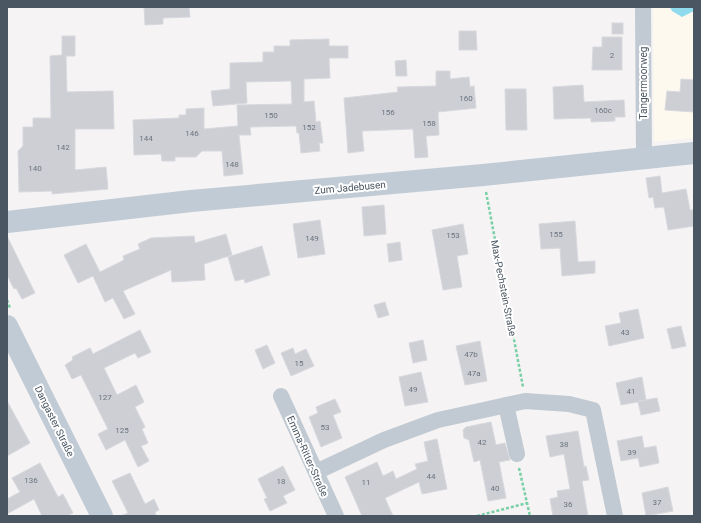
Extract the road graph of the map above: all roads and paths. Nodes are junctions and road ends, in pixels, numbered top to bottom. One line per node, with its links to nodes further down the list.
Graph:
1 (643, 7): 3 (street, Tangermoorweg)
2 (694, 154): 3 (street, Zum Jadebusen)
3 (644, 158): 4 (street, Zum Jadebusen)
4 (483, 175): 5 (street, Zum Jadebusen); 8 (path, Max-Pechstein-Straße)
5 (7, 222)
6 (7, 326): 13 (street, Dangaster Straße)
7 (281, 396): 11 (street, Emma-Ritter-Straße)
8 (526, 401): 9 (street); 17 (street)
9 (506, 405): 10 (street); 11 (street)
10 (517, 454): 12 (path)
11 (316, 472): 14 (street, Emma-Ritter-Straße)
12 (526, 503): 15 (path); 16 (path)
13 (102, 516)
14 (336, 516)
15 (477, 516)
16 (530, 516)
17 (615, 516)

